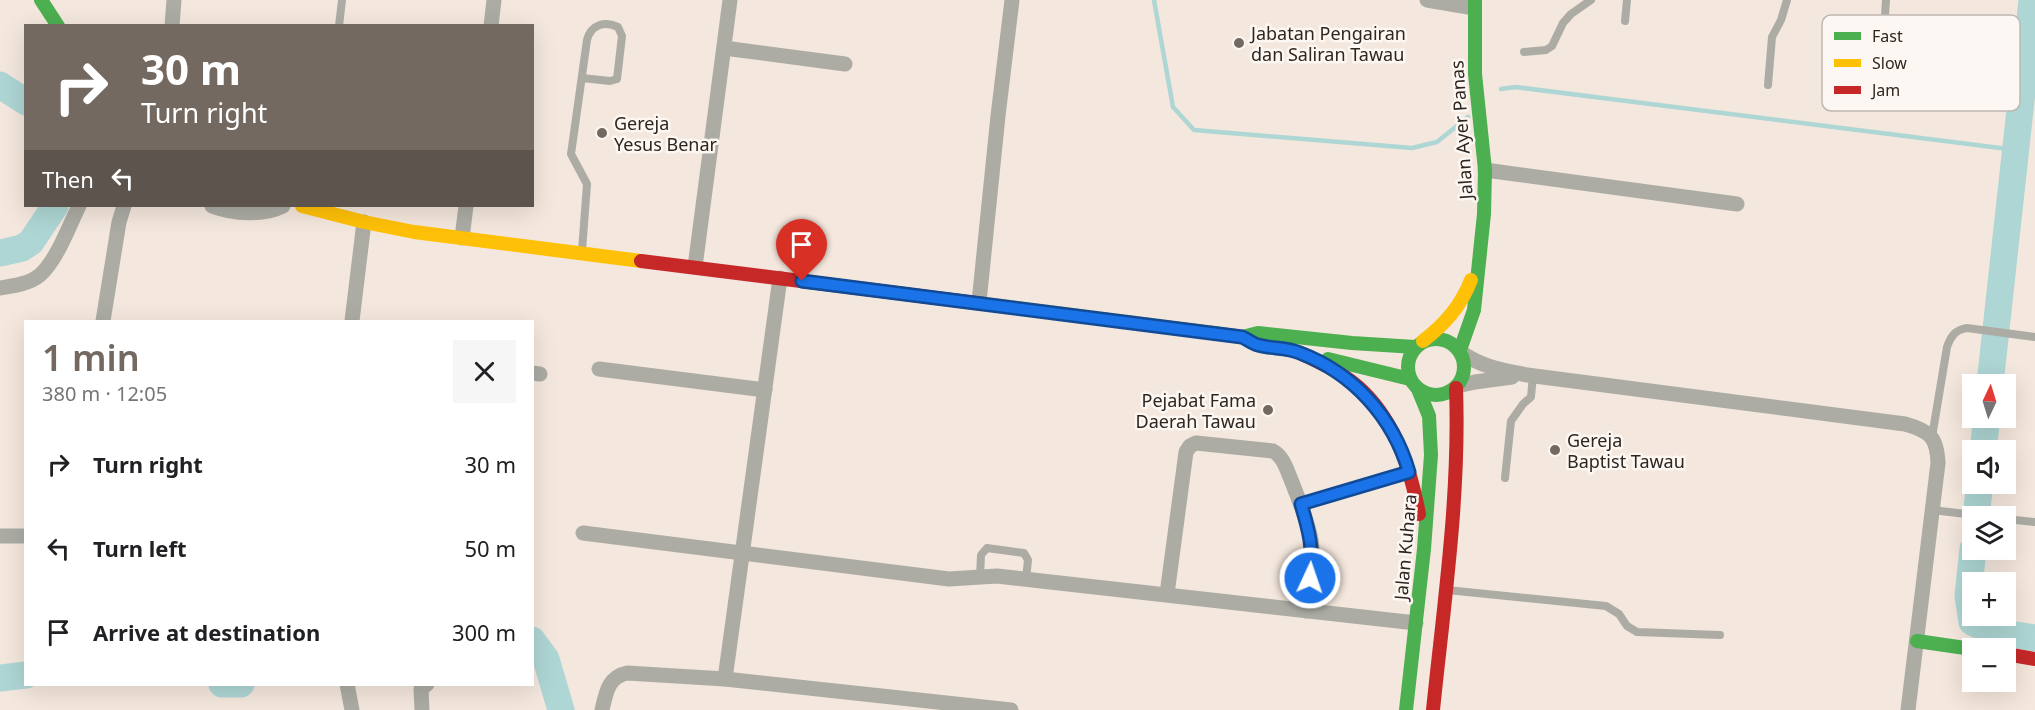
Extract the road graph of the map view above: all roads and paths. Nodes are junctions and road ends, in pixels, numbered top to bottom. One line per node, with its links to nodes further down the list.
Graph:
1 (41, 0): 15 (main road)
2 (174, 0): 16 (street)
3 (342, 0): 17 (lane)
4 (494, 0): 18 (street)
5 (730, 0): 19 (street)
6 (1012, 0): 39 (street)
7 (1427, 0): 12 (street)
8 (1591, 0): 20 (lane)
9 (1627, 0): 14 (lane)
10 (1787, 0): 23 (lane)
11 (1886, 0): 13 (lane)
12 (1474, 4): 24 (main road, Jalan Ayer Panas)
13 (1885, 15)
14 (1625, 21)
15 (54, 23)
16 (172, 24)
17 (339, 24)
18 (491, 24)
19 (724, 48): 21 (street); 36 (street)
20 (1524, 52)
21 (845, 64)
22 (582, 78): 22 (lane); 34 (lane)
23 (1768, 86)
24 (1485, 170): 25 (street); 35 (main road, Jalan Ayer Panas)
25 (1737, 204)
26 (78, 207): 38 (street)
27 (124, 207): 40 (street)
28 (214, 207): 29 (street)
29 (281, 207)
30 (312, 207): 32 (main road)
31 (466, 207): 33 (street)
32 (364, 222): 33 (main road); 41 (street)
33 (462, 238): 34 (main road)
34 (582, 253): 36 (main road)
35 (1480, 257): 44 (main road, Jalan Ayer Panas); 45 (main road, Jalan Ayer Panas)
36 (695, 267): 37 (main road)
37 (780, 278): 39 (main road); 51 (street)
38 (0, 288)
39 (979, 302): 42 (main road)
40 (108, 320)
41 (352, 320)
42 (1242, 337): 44 (main road); 46 (main road)
43 (2035, 337): 52 (lane)
44 (1419, 344): 45 (main road); 49 (main road)
45 (1461, 351): 48 (street); 50 (main road)
46 (1298, 352): 49 (main road); 53 (main road)
47 (598, 369): 51 (street)
48 (1530, 375): 50 (street); 52 (street); 54 (lane)
49 (1414, 384): 50 (main road); 63 (main road, Jalan Kuhara)
50 (1456, 387): 67 (main road)
51 (765, 390): 64 (street)
52 (1932, 436): 56 (street)
53 (1409, 472): 55 (lane); 63 (main road)
54 (1505, 478)
55 (1301, 504): 68 (street); 69 (street)
56 (1932, 510): 57 (lane); 72 (street)
57 (1962, 514)
58 (2016, 520): 59 (lane)
59 (2035, 522)
60 (583, 533): 64 (street)
61 (0, 536): 62 (street)
62 (24, 536)
63 (1424, 549): 70 (main road, Jalan Kuhara)
64 (742, 553): 65 (street); 76 (street)
65 (980, 577): 66 (street); 66 (lane)
66 (1026, 579): 68 (street)
67 (1446, 590): 71 (lane); 84 (main road)
68 (1167, 594): 69 (street)
69 (1306, 610): 70 (street)
70 (1416, 623): 83 (main road, Jalan Kuhara)
71 (1720, 635)
72 (1917, 641): 73 (main road); 85 (street)
73 (1962, 648)
74 (2016, 656): 75 (main road)
75 (2035, 659)
76 (725, 679): 81 (street); 82 (street)
77 (347, 686): 79 (street)
78 (425, 686): 80 (street)
79 (352, 710)
80 (422, 710)
81 (602, 710)
82 (1011, 710)
83 (1406, 710)
84 (1433, 710)
85 (1908, 710)

